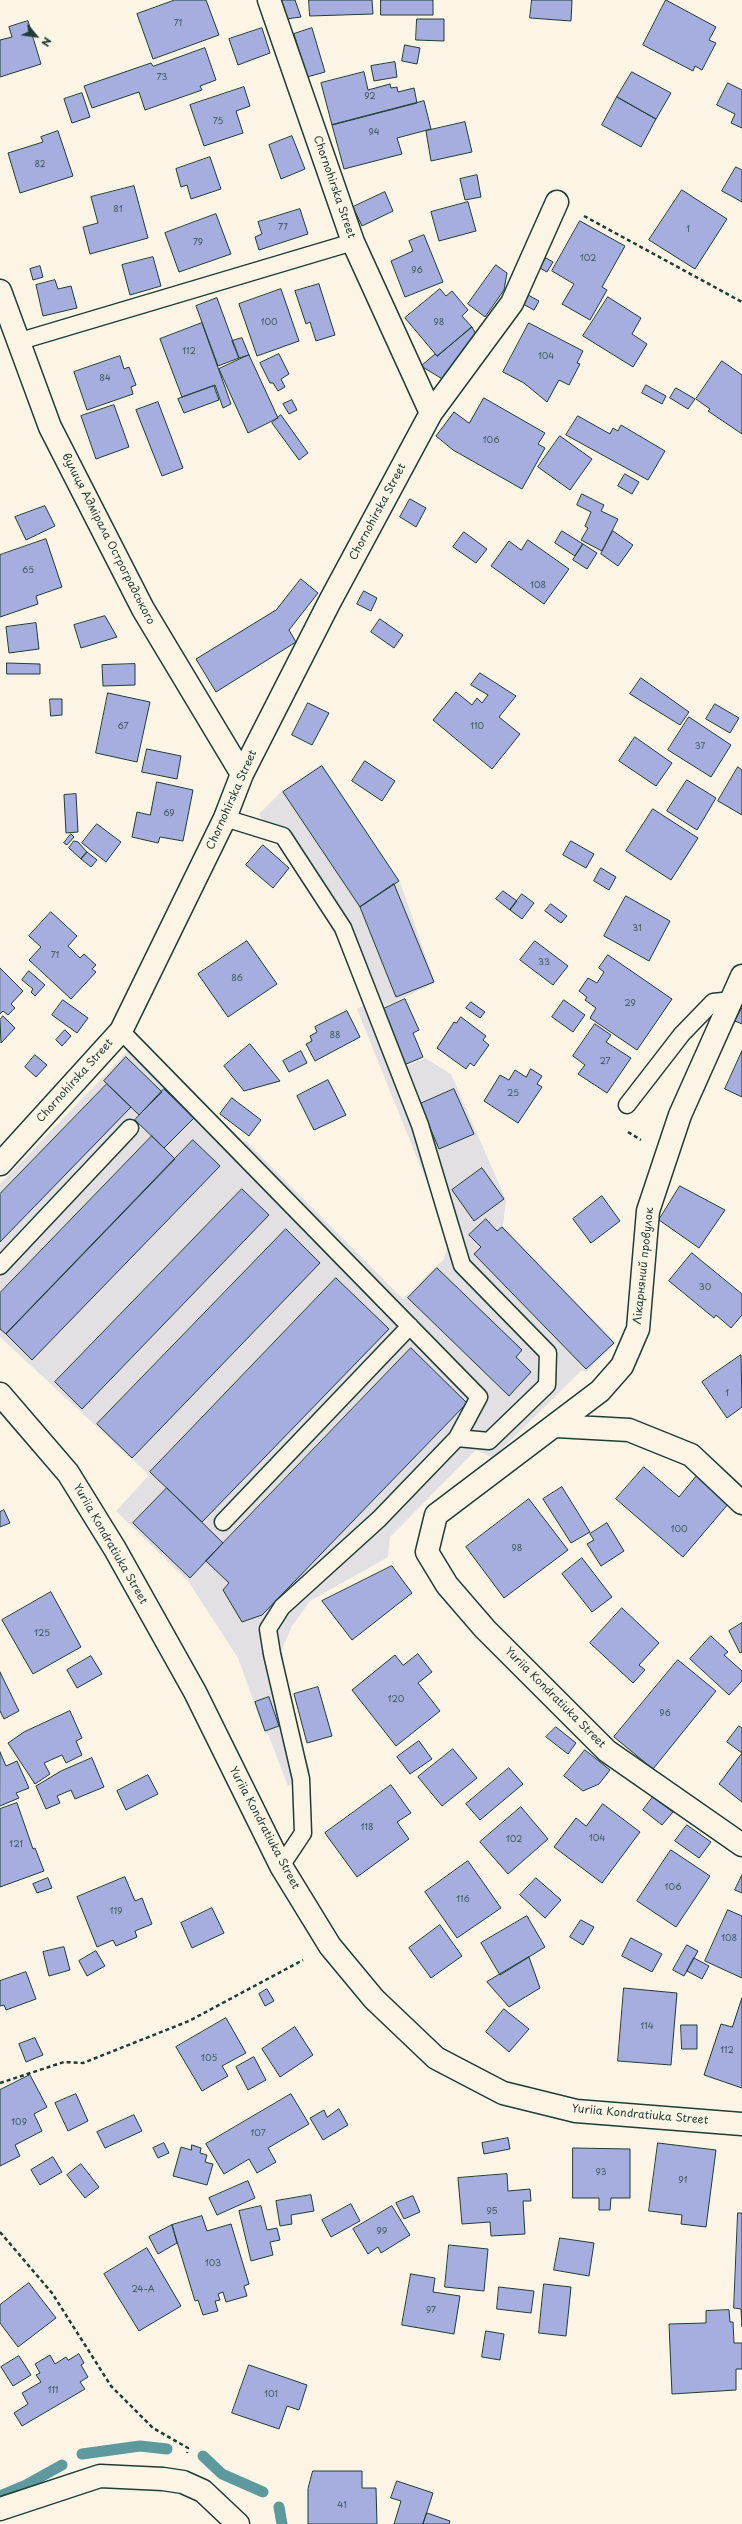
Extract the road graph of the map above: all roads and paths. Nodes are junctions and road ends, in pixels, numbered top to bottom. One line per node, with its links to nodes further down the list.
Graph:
1 (269, 0): 3 (street, Chornohirska Street)
2 (557, 202): 5 (path); 7 (street, Chornohirska Street)
3 (353, 242): 6 (lane); 7 (street, Chornohirska Street)
4 (0, 291): 6 (street, вулиця Адмірала Остроградського)
5 (742, 302)
6 (17, 342): 8 (street, вулиця Адмірала Остроградського)
7 (431, 414): 8 (street, Chornohirska Street)
8 (242, 774): 9 (street, Chornohirska Street)
9 (225, 818): 12 (street, Chornohirska Street); 22 (lane)
10 (742, 976): 11 (street, Лікарняний провулок)
11 (732, 1000): 13 (lane); 21 (street, Лікарняний провулок)
12 (121, 1031): 17 (street, Chornohirska Street); 19 (lane)
13 (627, 1105)
14 (130, 1128): 18 (lane)
15 (625, 1130): 16 (path)
16 (643, 1142)
17 (0, 1164)
18 (0, 1266)
19 (410, 1326): 22 (lane); 24 (lane)
20 (0, 1394): 26 (street, Yuriia Kondratiuka Street)
21 (556, 1426): 23 (street); 25 (street, Yuriia Kondratiuka Street)
22 (457, 1438): 26 (lane)
23 (742, 1503)
24 (223, 1522)
25 (742, 1845)
26 (281, 1866): 27 (street, Yuriia Kondratiuka Street)
27 (330, 1946): 28 (path); 29 (street, Yuriia Kondratiuka Street)
28 (0, 2083)
29 (742, 2124)
30 (0, 2232): 31 (path)
31 (183, 2482): 32 (street); 33 (street)
32 (0, 2509)
33 (238, 2524)

